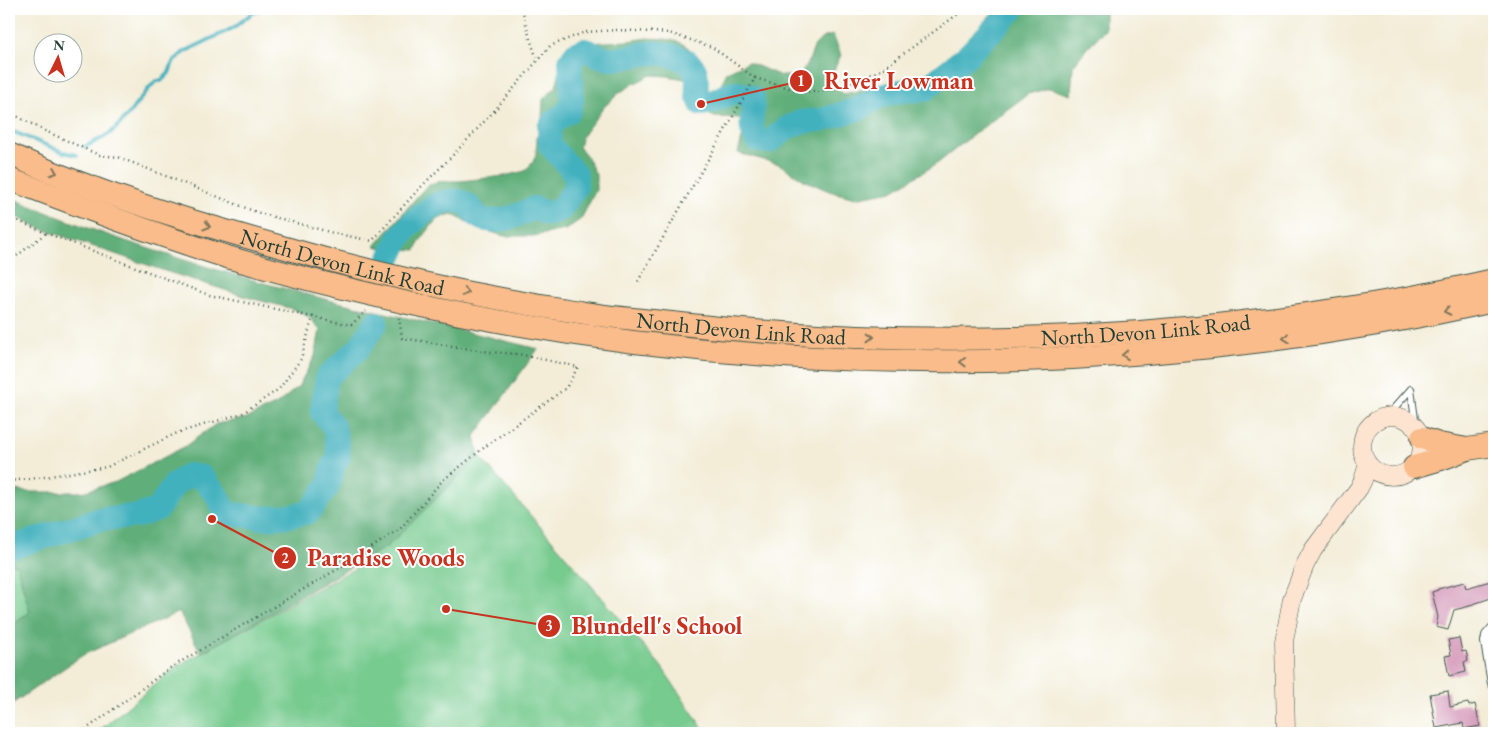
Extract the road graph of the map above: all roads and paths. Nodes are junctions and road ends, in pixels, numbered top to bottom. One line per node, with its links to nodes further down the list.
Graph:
1 (522, 9): 3 (path)
2 (965, 9): 4 (path)
3 (538, 62): 4 (path); 5 (path)
4 (755, 78): 12 (path)
5 (9, 112)
6 (9, 154): 11 (highway, North Devon Link Road, one-way to 11)
7 (9, 179): 13 (highway, North Devon Link Road, one-way to 7)
8 (9, 219): 9 (path)
9 (46, 233): 10 (path); 15 (path)
10 (9, 262)
11 (1494, 280)
12 (637, 283)
13 (1488, 302)
14 (368, 310): 15 (path)
15 (313, 316): 24 (path)
16 (399, 317): 28 (path)
17 (1387, 416): 18 (street); 18 (lane); 21 (street)
18 (1419, 432): 20 (highway); 22 (street)
19 (1494, 445): 20 (highway)
20 (1467, 449): 22 (highway)
21 (1368, 464): 23 (street); 25 (street)
22 (1414, 467): 23 (street)
23 (1392, 476): 25 (street)
24 (9, 481)
25 (1342, 512): 29 (street)
26 (1494, 629): 27 (street)
27 (1494, 683)
28 (81, 733)
29 (1286, 733)

